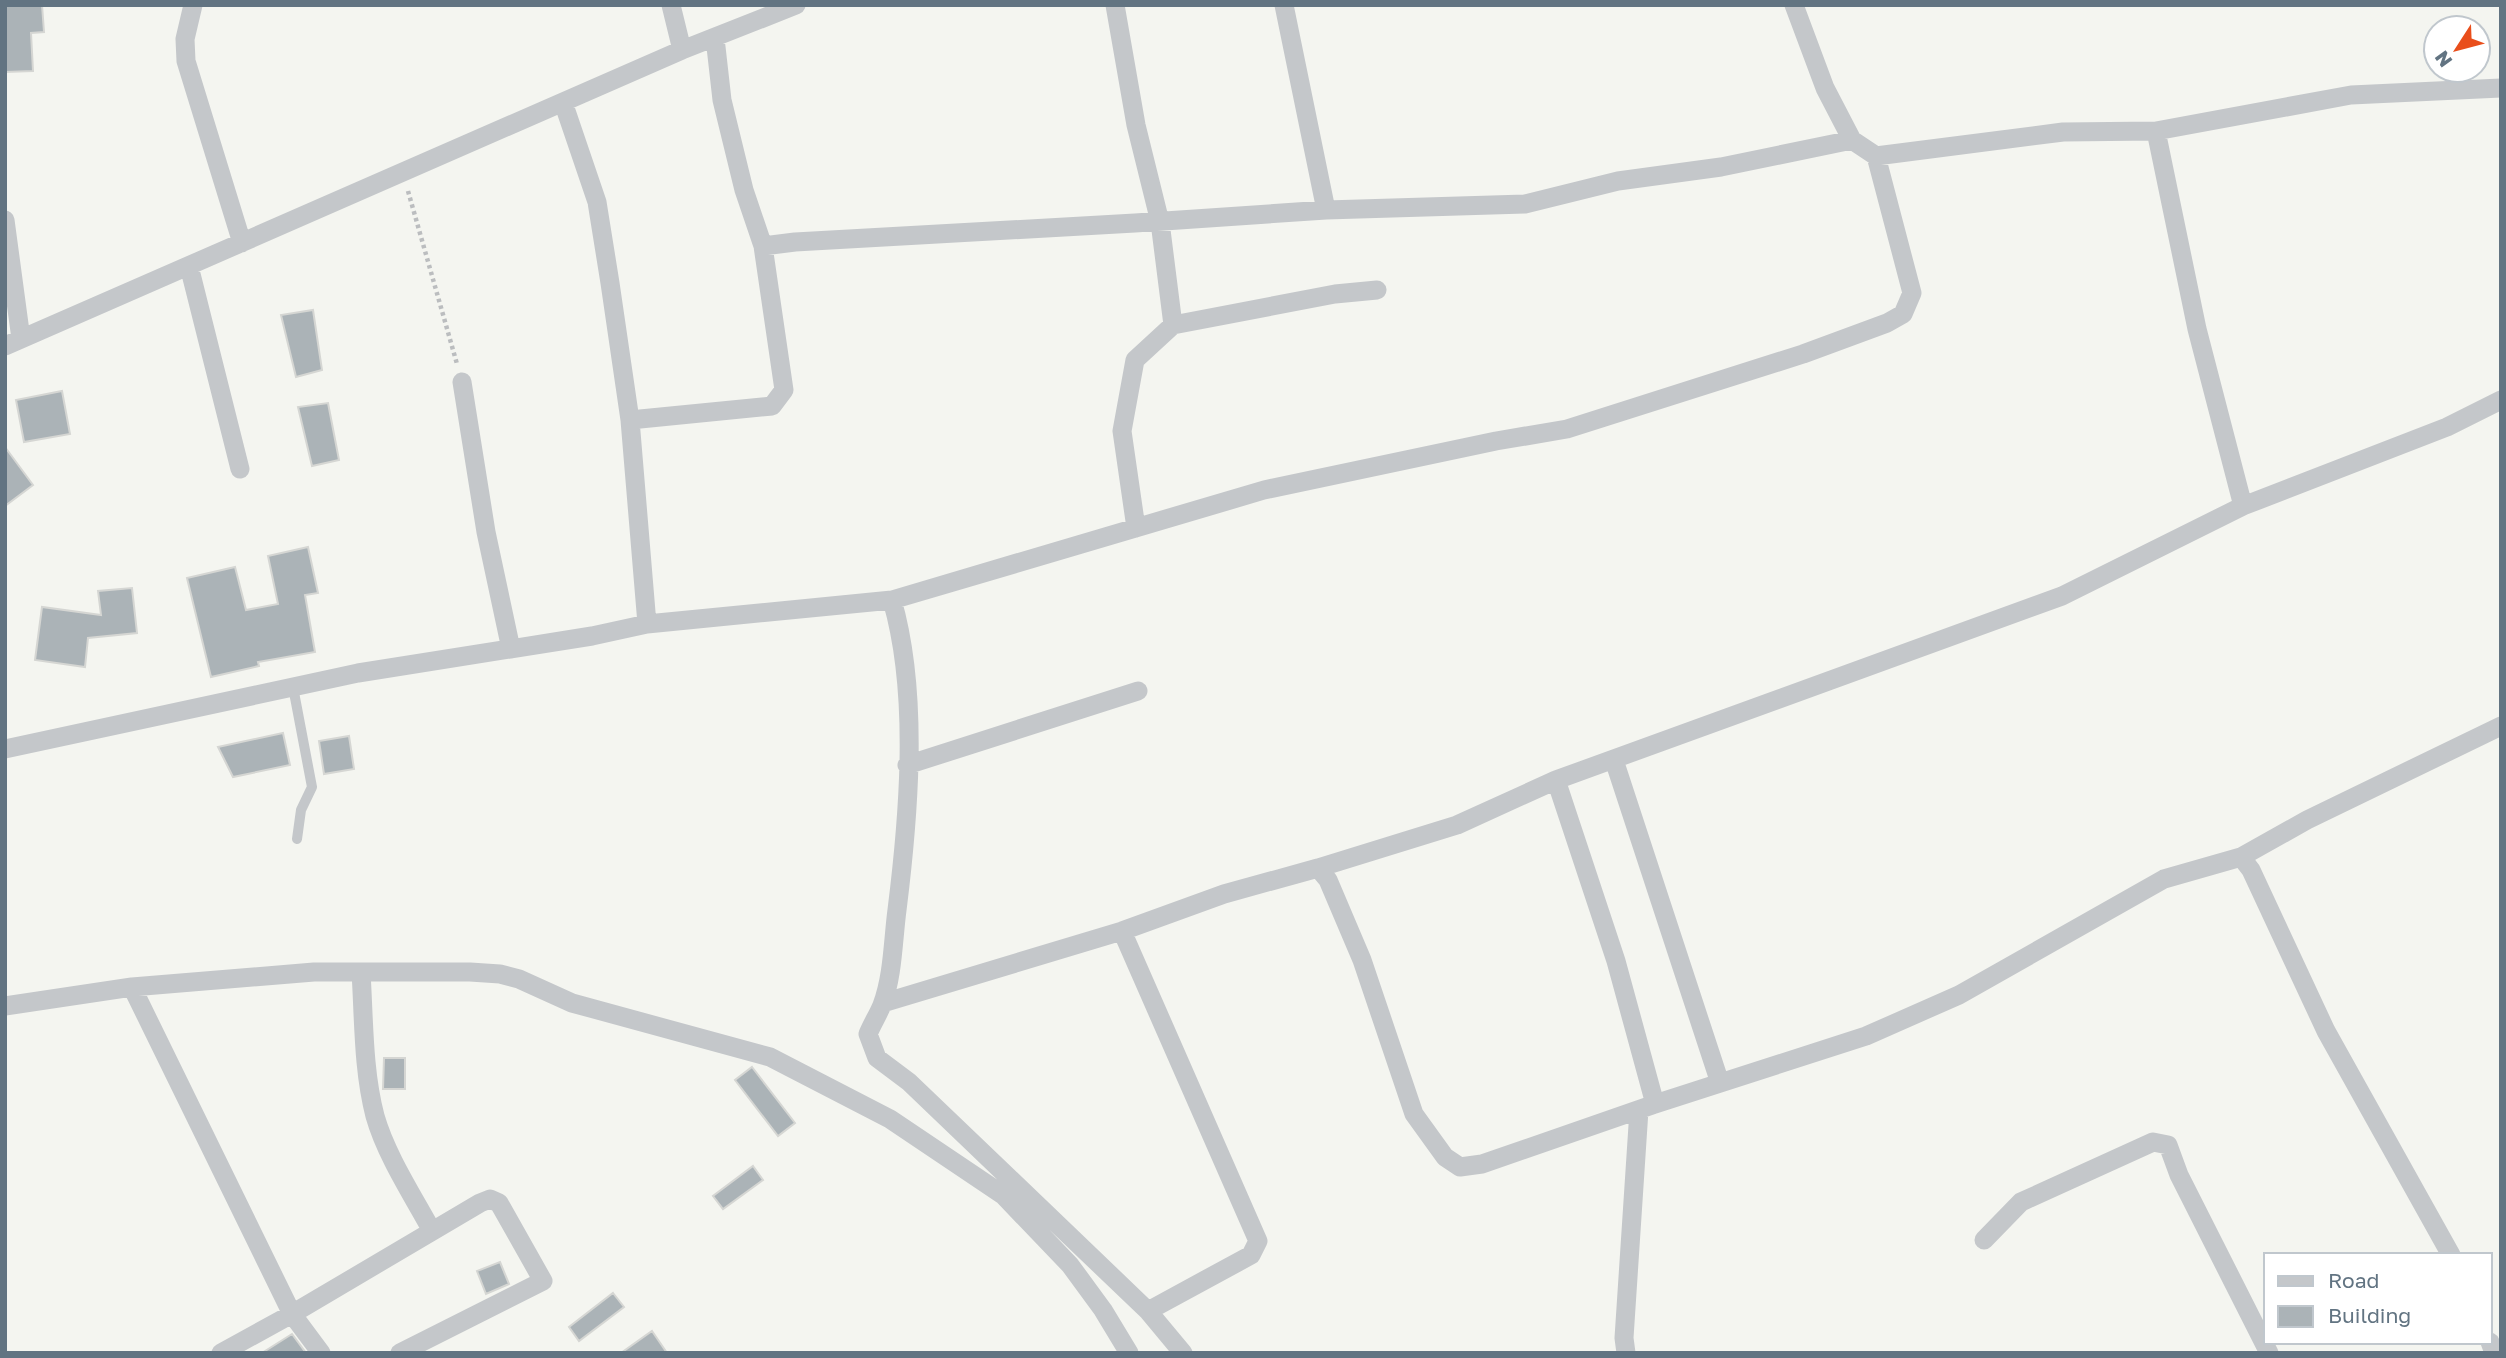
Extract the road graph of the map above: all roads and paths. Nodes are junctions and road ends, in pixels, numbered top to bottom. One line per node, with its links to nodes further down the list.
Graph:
1 (193, 5): 18 (street)
2 (671, 5): 8 (street)
3 (796, 5): 7 (street)
4 (1115, 5): 17 (street)
5 (1284, 5): 15 (street)
6 (1794, 5): 12 (street)
7 (715, 38): 8 (street); 19 (street)
8 (682, 50): 10 (street)
9 (2501, 88): 11 (street)
10 (563, 102): 14 (street); 26 (street)
11 (2156, 131): 13 (street); 28 (street)
12 (1853, 140): 13 (street); 15 (street)
13 (1877, 156): 29 (street)
14 (402, 173): 18 (street); 24 (path)
15 (1326, 210): 17 (street)
16 (5, 220): 23 (street)
17 (1160, 222): 19 (street); 22 (street)
18 (242, 243): 20 (street)
19 (763, 246): 26 (street)
20 (189, 266): 23 (street); 27 (street)
21 (1377, 290): 22 (street)
22 (1173, 325): 29 (street)
23 (13, 342)
24 (463, 382): 32 (street)
25 (2501, 400): 28 (street)
26 (630, 420): 31 (street)
27 (240, 469)
28 (2243, 506): 37 (street)
29 (1136, 528): 30 (street)
30 (892, 600): 31 (street); 38 (street)
31 (647, 624): 32 (street)
32 (511, 649): 33 (street)
33 (293, 687): 36 (street); 40 (lane)
34 (1138, 691): 38 (street)
35 (2501, 726): 41 (street)
36 (5, 749)
37 (1614, 760): 39 (street); 48 (street)
38 (907, 765): 46 (street)
39 (1556, 780): 42 (street); 49 (street)
40 (297, 839)
41 (2241, 857): 48 (street); 52 (street)
42 (1318, 868): 43 (street); 49 (street)
43 (1122, 931): 46 (street); 53 (street)
44 (361, 972): 45 (street); 50 (street); 59 (street)
45 (132, 987): 47 (street); 54 (street)
46 (883, 1003): 53 (street)
47 (5, 1006)
48 (1720, 1083): 49 (street)
49 (1647, 1107): 61 (street)
50 (432, 1231): 54 (street); 58 (street)
51 (1984, 1240): 55 (street)
52 (2450, 1253)
53 (1148, 1311): 60 (street)
54 (292, 1314): 56 (street); 57 (street)
55 (2264, 1343)
56 (221, 1353)
57 (321, 1353)
58 (400, 1353)
59 (1129, 1353)
60 (1183, 1353)
61 (1626, 1353)

